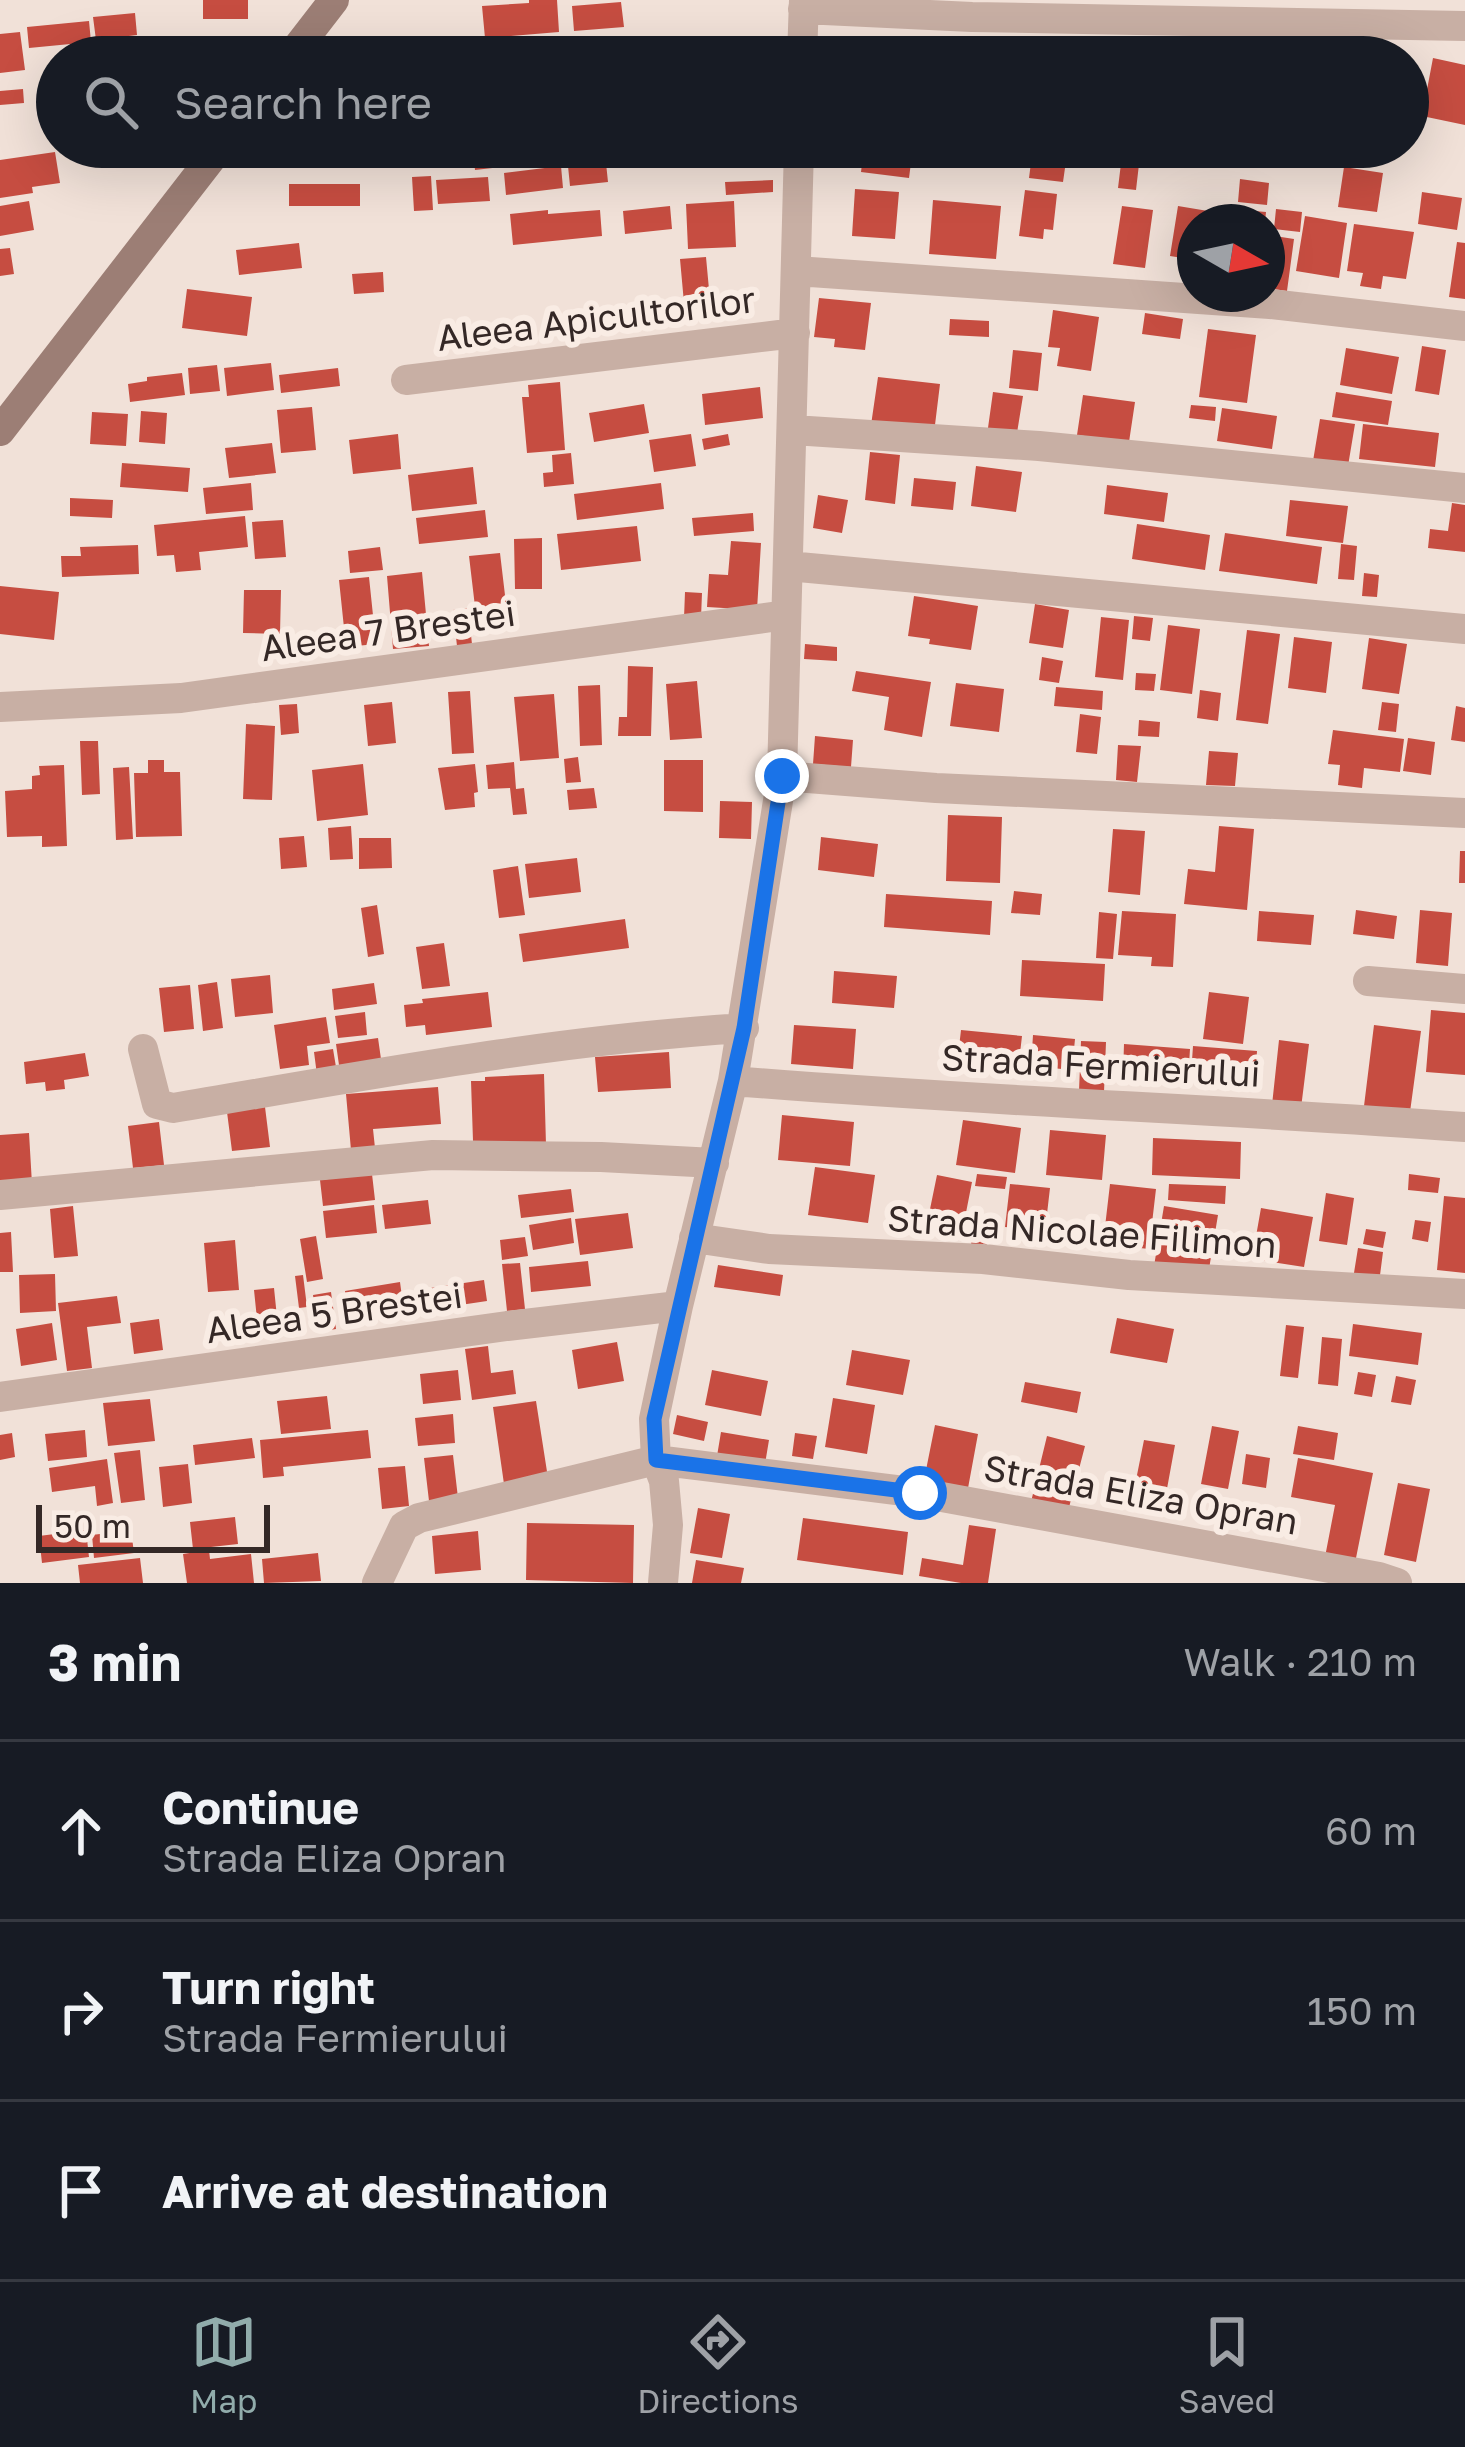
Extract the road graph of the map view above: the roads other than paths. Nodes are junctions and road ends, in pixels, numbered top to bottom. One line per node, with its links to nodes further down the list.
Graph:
1 (334, 0): 4 (main road)
2 (803, 4): 3 (street); 5 (street)
3 (1465, 26)
4 (306, 36)
5 (802, 36)
6 (204, 168): 13 (main road)
7 (798, 168): 8 (street)
8 (796, 271): 9 (street); 10 (street)
9 (1465, 326)
10 (795, 333): 11 (street, Aleea Apicultorilor); 12 (street)
11 (406, 380)
12 (793, 430): 14 (street); 15 (street)
13 (0, 431)
14 (1465, 488)
15 (788, 566): 16 (street); 17 (street)
16 (786, 615): 18 (street, Aleea 7 Brestei); 19 (street)
17 (1465, 628)
18 (0, 707)
19 (782, 776): 20 (street); 23 (street)
20 (1465, 813)
21 (1368, 981): 22 (street)
22 (1465, 988)
23 (744, 1028): 24 (street); 25 (street)
24 (143, 1048)
25 (734, 1081): 26 (street, Strada Fermierului); 27 (street)
26 (1465, 1127)
27 (714, 1163): 28 (street); 29 (street)
28 (0, 1195)
29 (694, 1238): 30 (street, Strada Nicolae Filimon); 31 (street)
30 (1465, 1294)
31 (678, 1306): 32 (street, Aleea 5 Brestei); 33 (street)
32 (0, 1397)
33 (656, 1460): 34 (street); 35 (street); 36 (street, Strada Eliza Opran)
34 (377, 1583)
35 (663, 1583)
36 (1396, 1583)

